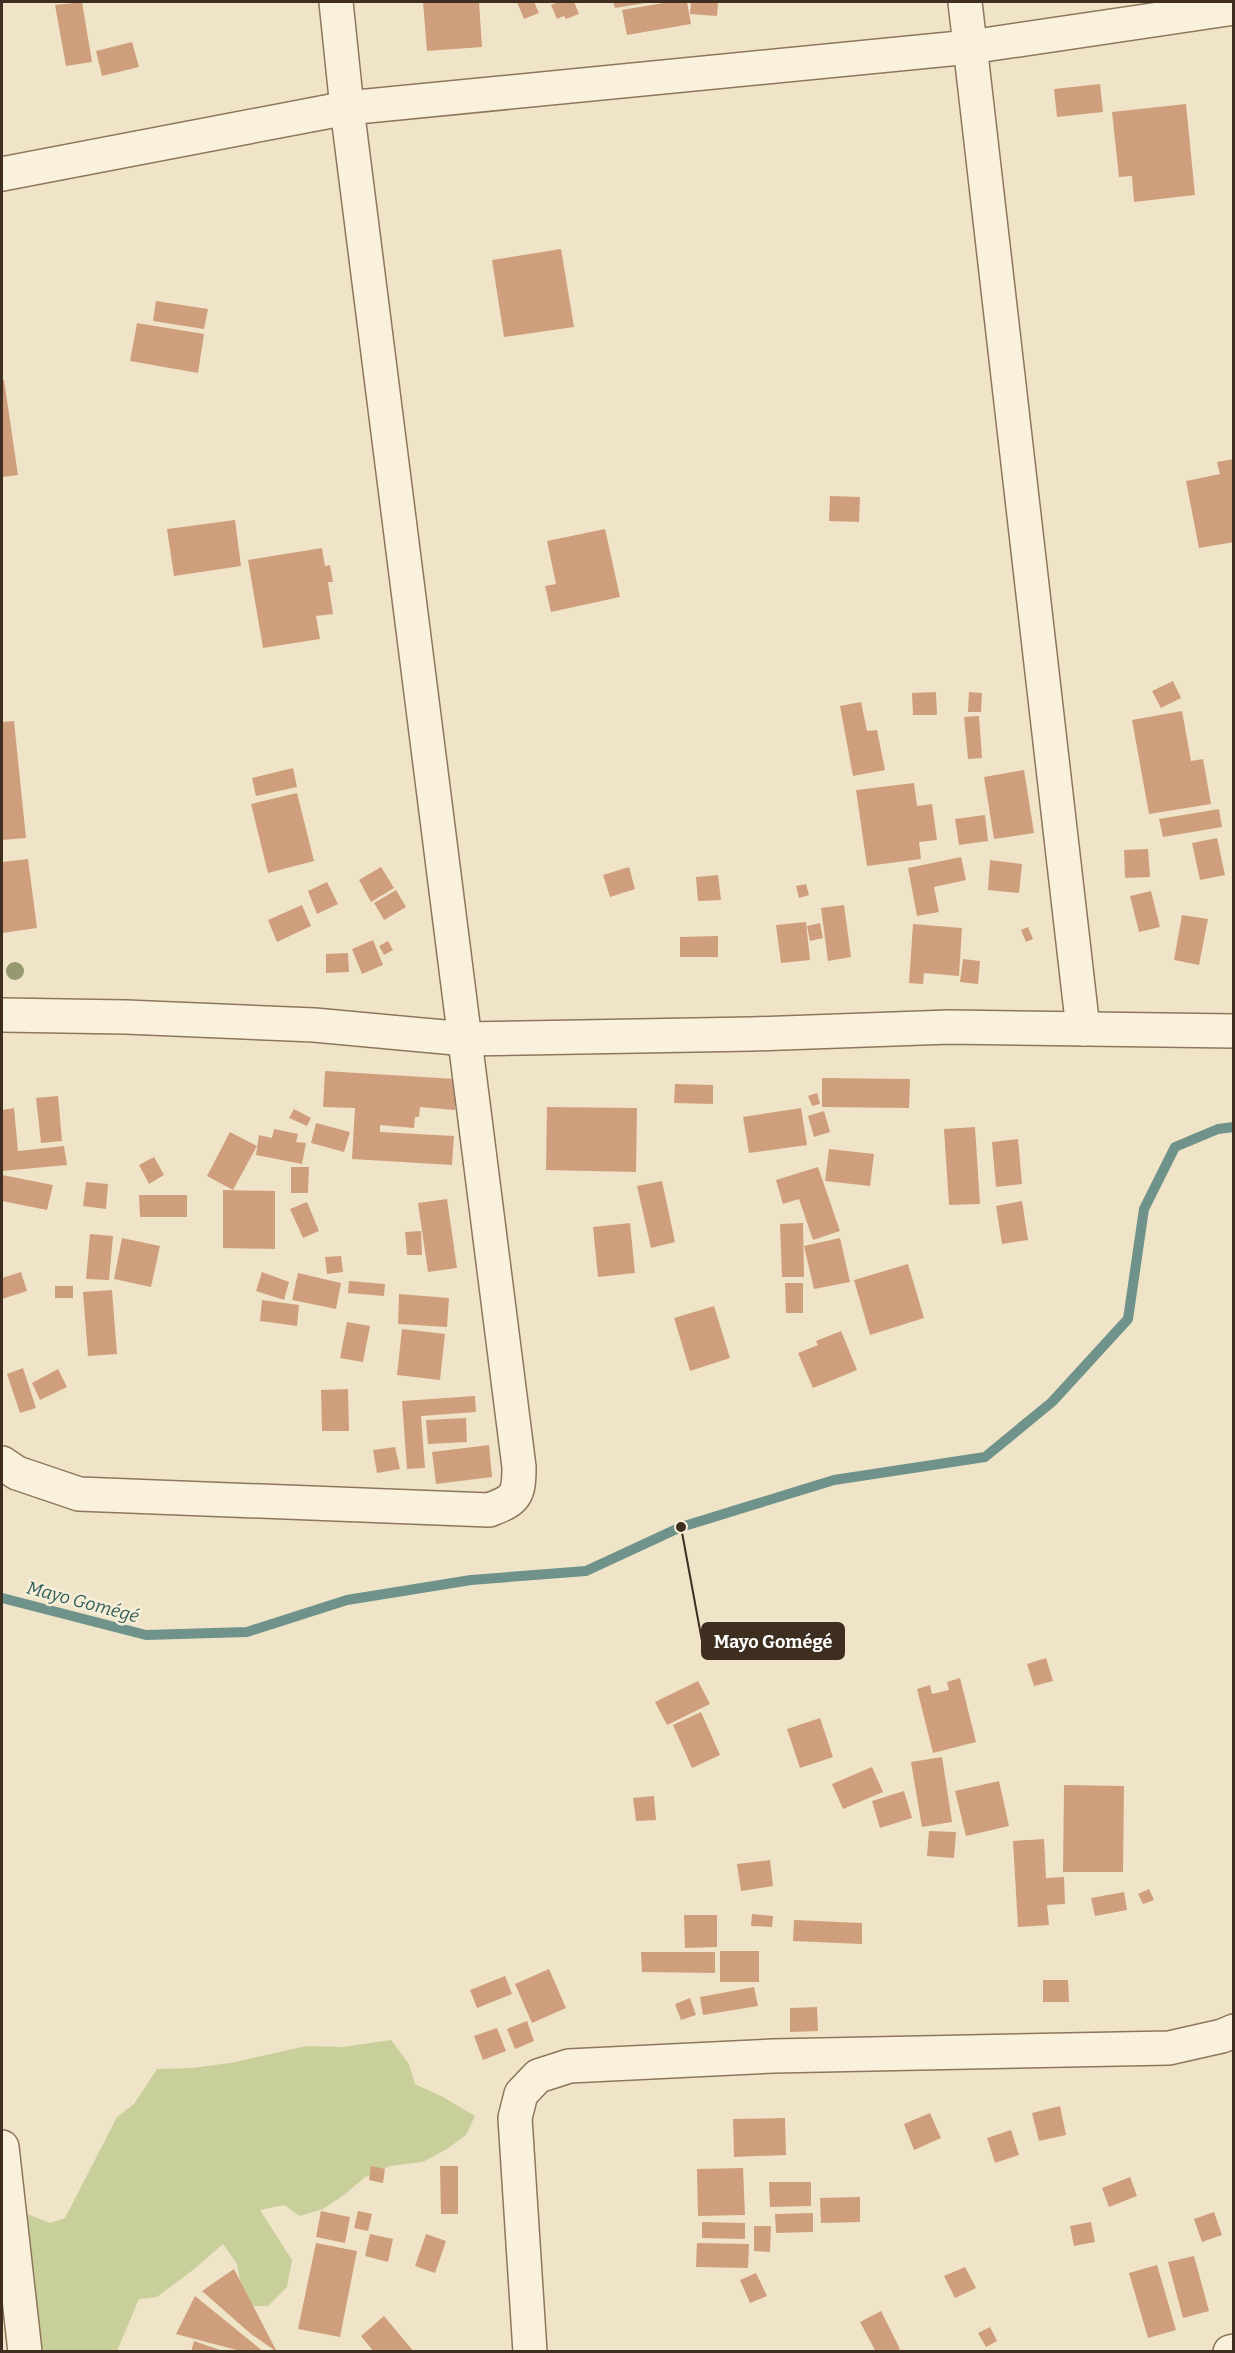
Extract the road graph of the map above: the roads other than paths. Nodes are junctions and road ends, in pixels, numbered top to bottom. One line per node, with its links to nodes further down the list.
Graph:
1 (336, 2): 5 (street)
2 (965, 2): 4 (street)
3 (1233, 8): 4 (street)
4 (970, 47): 5 (street); 8 (street)
5 (347, 108): 6 (street); 10 (street)
6 (2, 174)
7 (2, 1015): 10 (street)
8 (1083, 1029): 9 (street); 10 (street)
9 (1233, 1031)
10 (466, 1039): 11 (street)
11 (2, 1463)
12 (1233, 2031): 15 (street)
13 (2, 2147): 14 (street)
14 (25, 2352)
15 (530, 2352)

